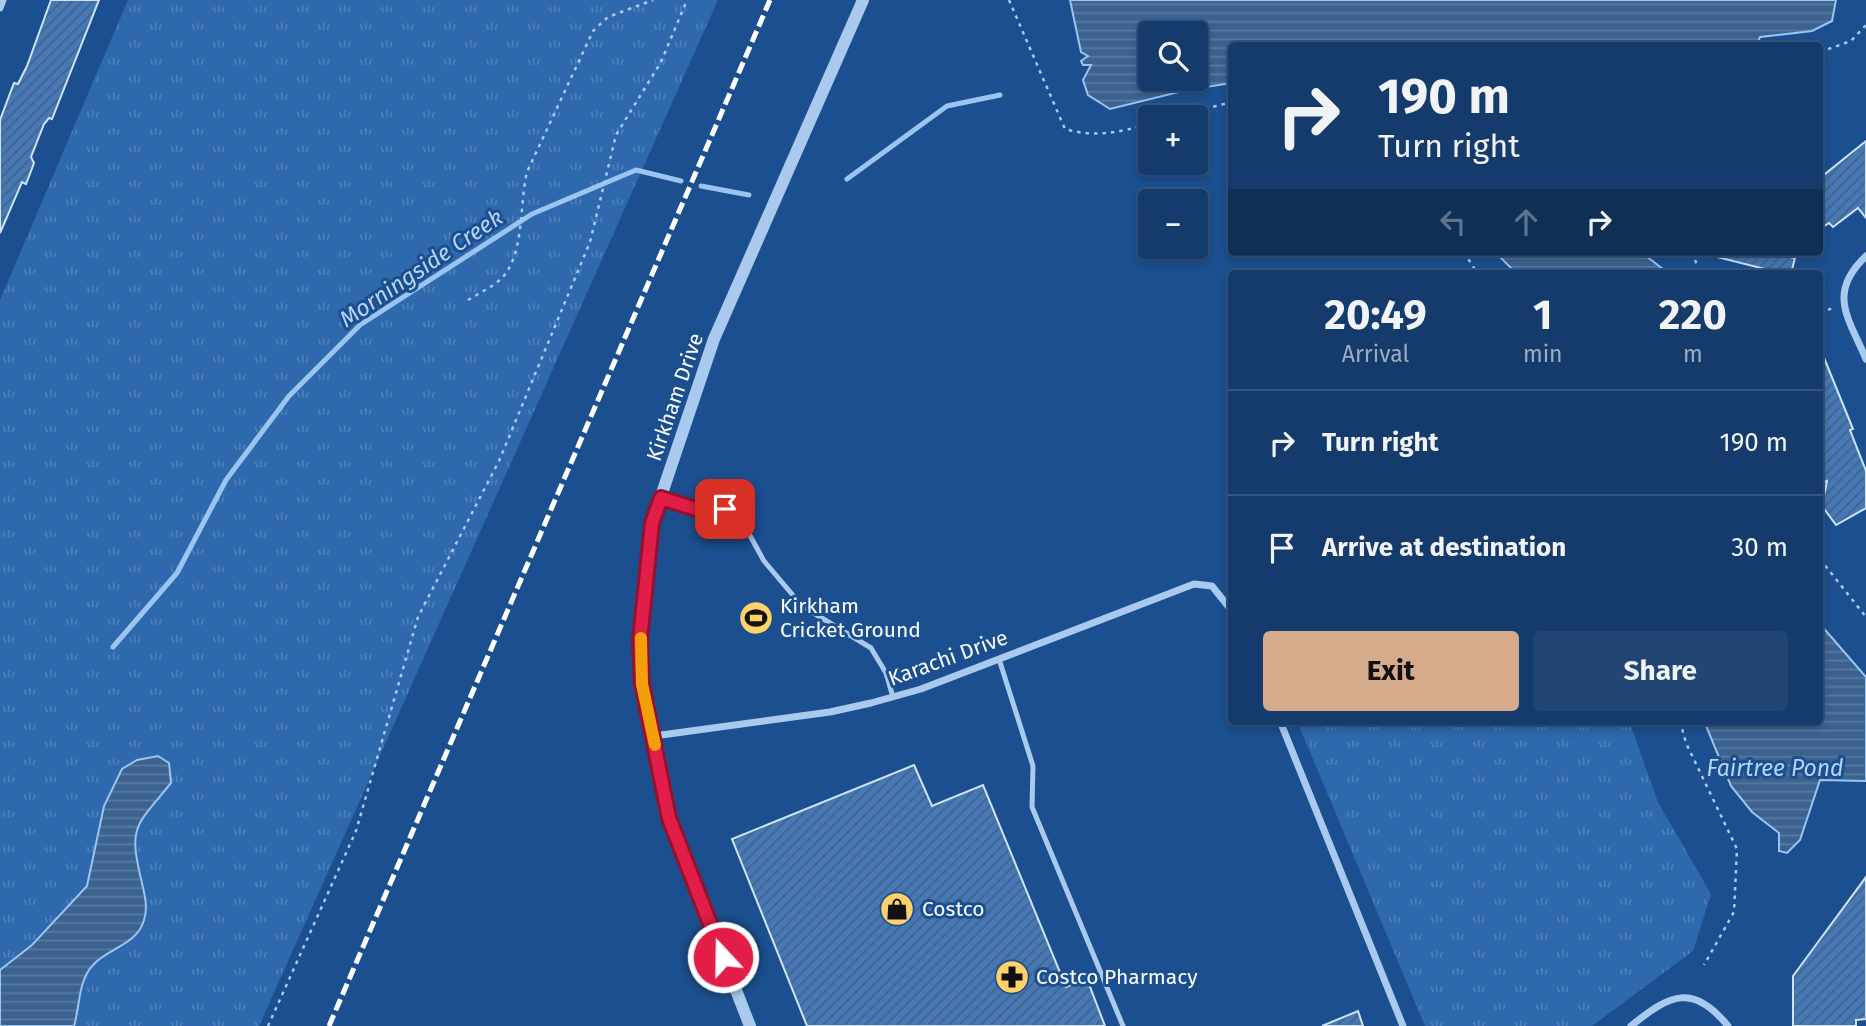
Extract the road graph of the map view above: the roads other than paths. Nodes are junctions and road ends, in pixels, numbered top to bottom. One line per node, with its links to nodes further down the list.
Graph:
1 (3, 0): 3 (street)
2 (863, 0): 6 (street, Kirkham Drive)
3 (0, 8)
4 (1866, 256): 5 (street)
5 (1866, 359)
6 (661, 498): 9 (lane); 11 (street, Kirkham Drive)
7 (1228, 606): 8 (street, Karachi Drive)
8 (999, 659): 9 (street, Karachi Drive); 13 (lane)
9 (893, 697): 11 (street, Karachi Drive)
10 (1282, 725): 14 (street)
11 (654, 736): 12 (street, Kirkham Drive)
12 (750, 1026)
13 (1123, 1026)
14 (1403, 1026)
15 (1631, 1026): 16 (street)
16 (1728, 1026)

